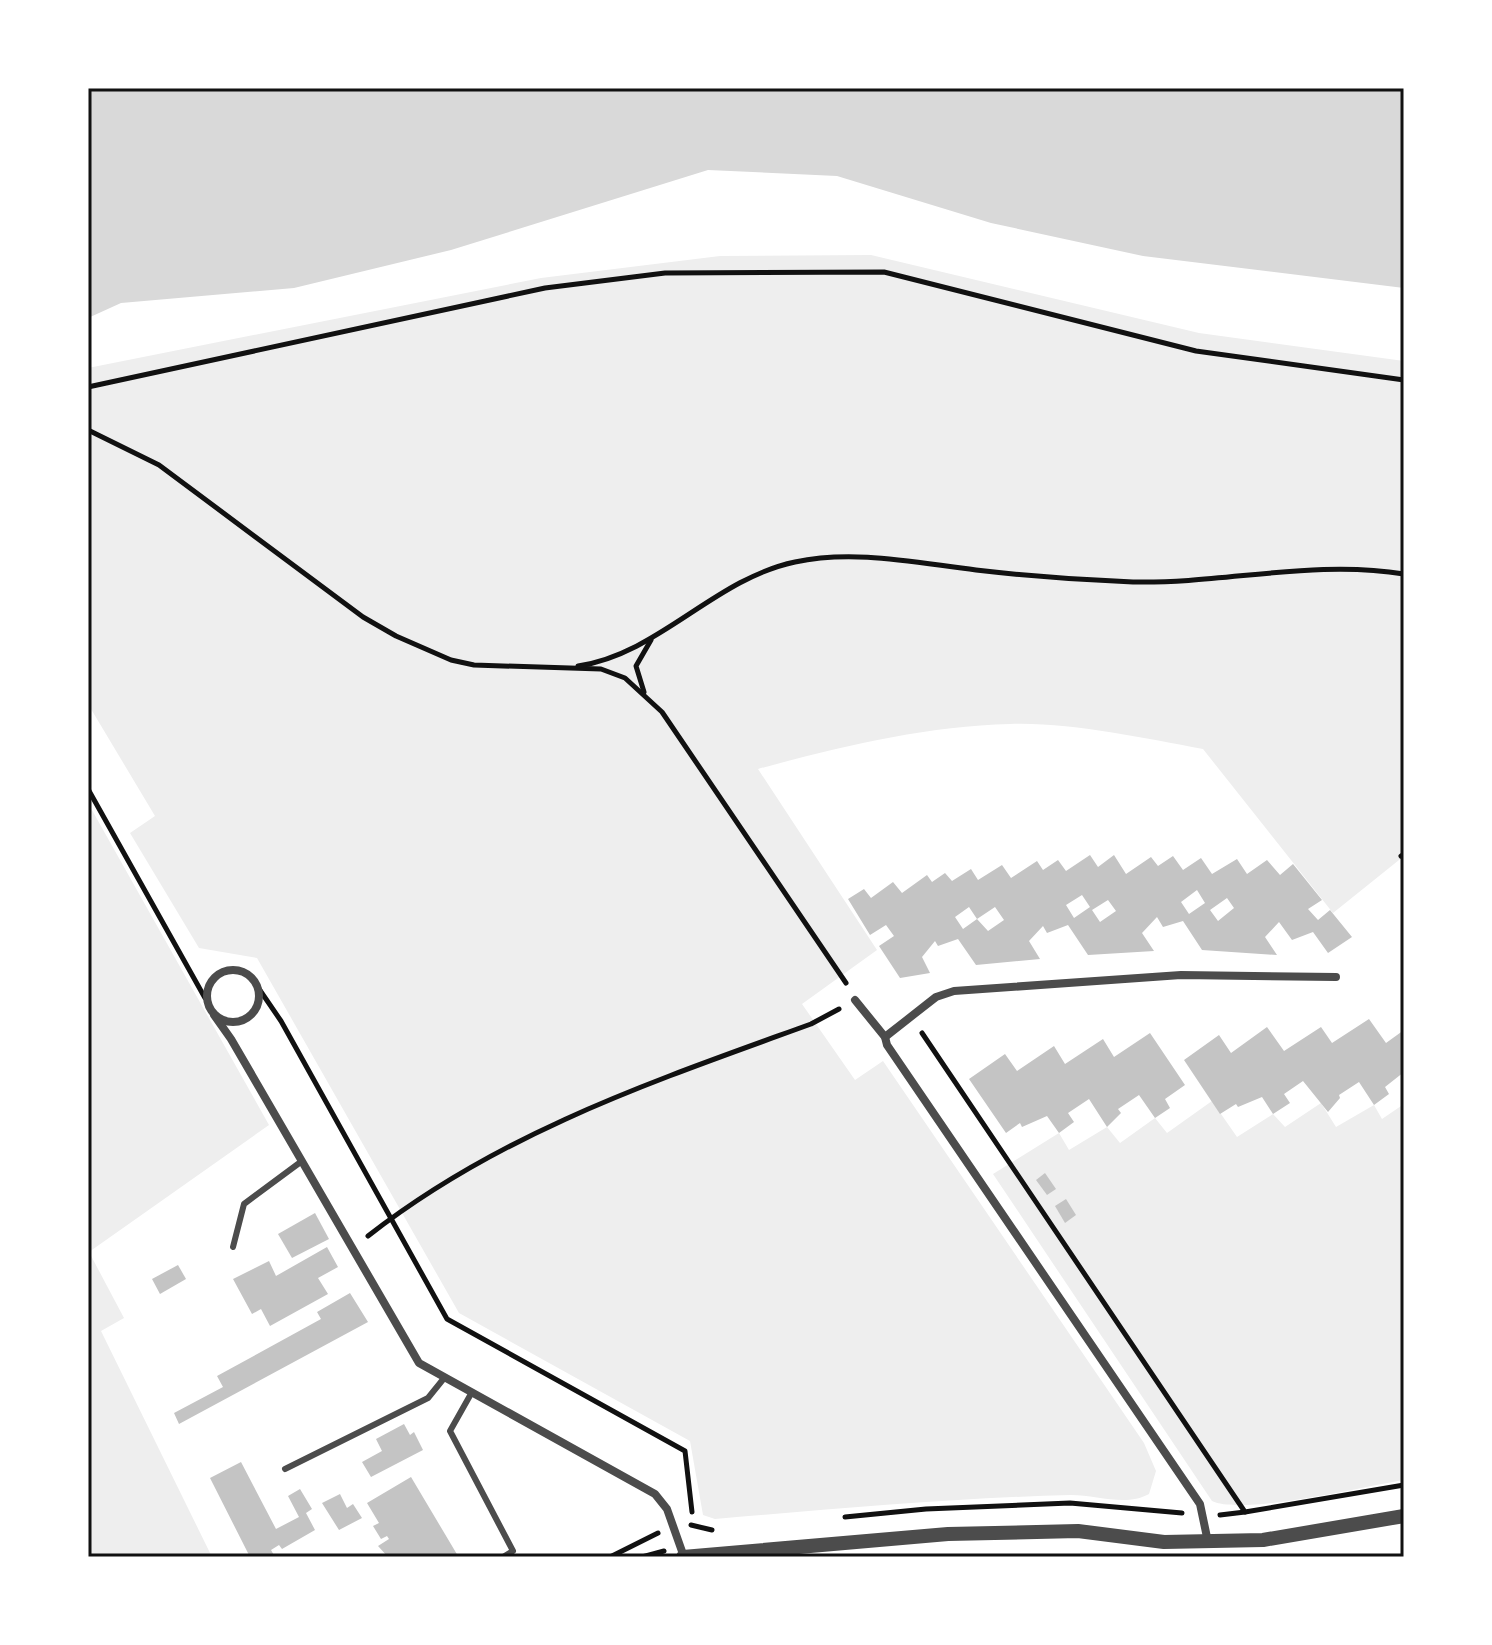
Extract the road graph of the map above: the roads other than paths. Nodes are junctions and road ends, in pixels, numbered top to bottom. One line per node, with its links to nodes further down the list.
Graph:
1 (1336, 977): 5 (street)
2 (855, 1000): 5 (street)
3 (214, 1015): 4 (street); 4 (street); 6 (street)
4 (238, 1023): 6 (street)
5 (885, 1037): 13 (street)
6 (231, 1039): 7 (street)
7 (302, 1161): 8 (lane); 9 (street)
8 (233, 1247)
9 (445, 1377): 10 (street); 11 (lane)
10 (472, 1392): 14 (lane); 15 (street)
11 (285, 1469)
12 (1404, 1516): 13 (street)
13 (1208, 1542): 15 (street)
14 (503, 1557)
15 (683, 1557)

